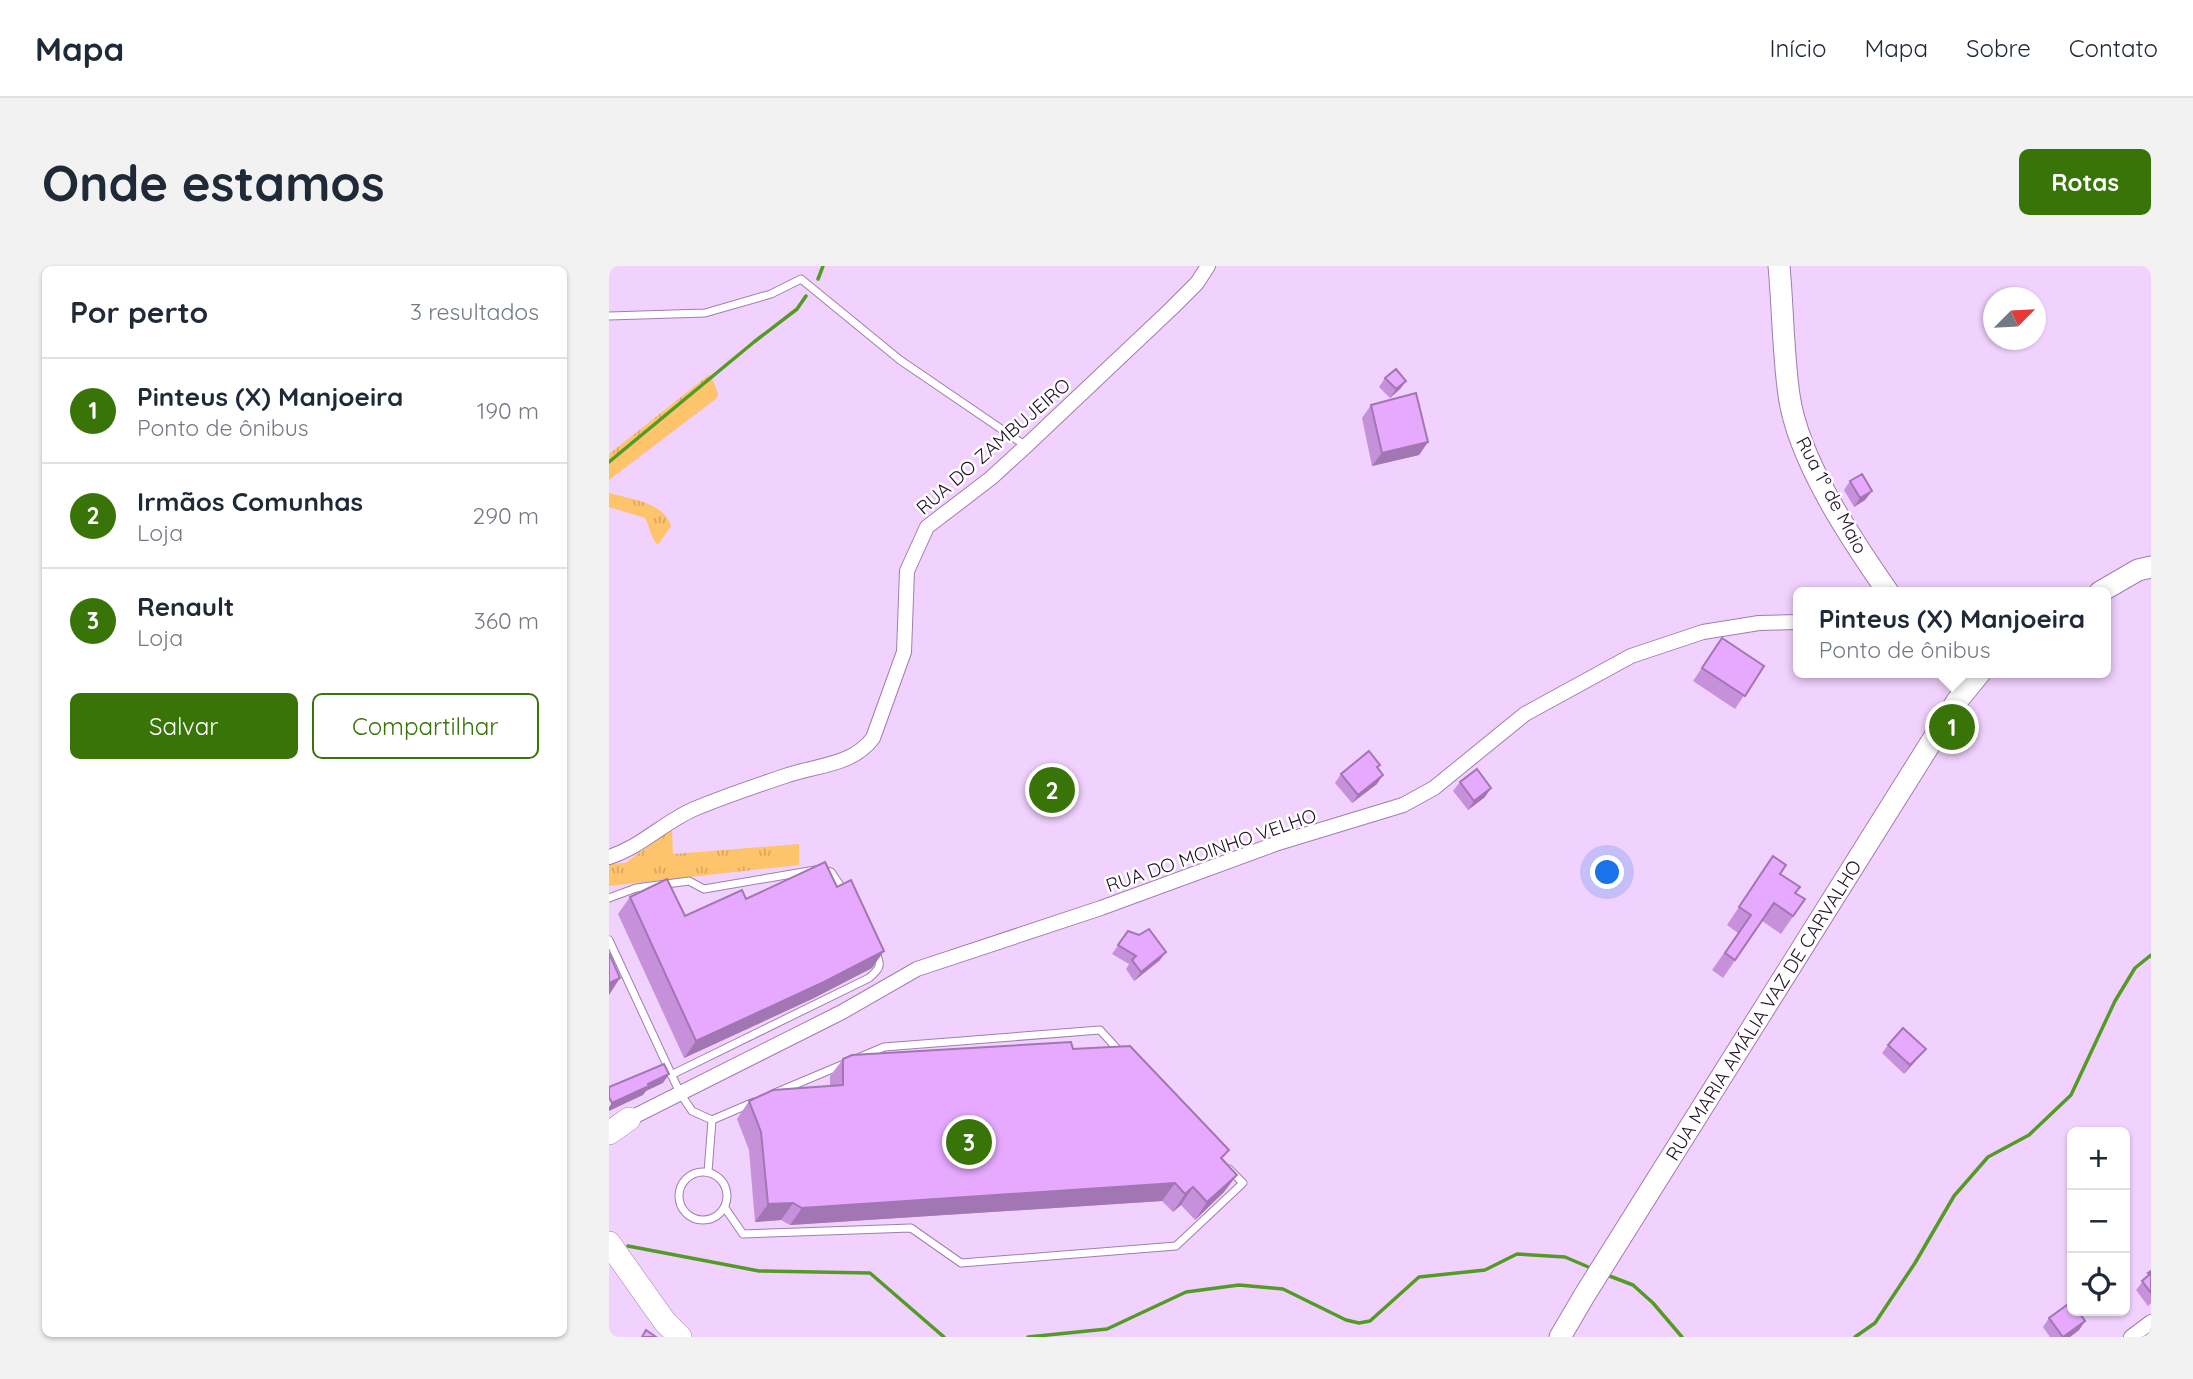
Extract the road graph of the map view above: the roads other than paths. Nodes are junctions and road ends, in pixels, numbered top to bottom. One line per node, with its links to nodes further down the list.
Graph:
1 (1208, 266): 4 (street, RUA DO ZAMBUJEIRO)
2 (1779, 266): 6 (street, Rua 1º de Maio)
3 (609, 316): 4 (lane)
4 (1025, 446): 10 (street, RUA DO ZAMBUJEIRO)
5 (2151, 567): 7 (street)
6 (1885, 587)
7 (2109, 587)
8 (1793, 622): 17 (street, RUA DO MOINHO VELHO)
9 (1971, 678): 27 (street, RUA MARIA AMÁLIA VAZ DE CARVALHO)
10 (609, 857)
11 (846, 894): 12 (lane)
12 (609, 898)
13 (609, 940): 16 (lane)
14 (871, 942): 16 (lane)
15 (1128, 1061): 18 (lane)
16 (671, 1074): 17 (lane)
17 (680, 1093): 18 (lane); 19 (street, RUA DO MOINHO VELHO)
18 (712, 1120): 22 (lane)
19 (619, 1122): 20 (main road)
20 (609, 1133)
21 (1224, 1163): 23 (lane)
22 (708, 1172): 23 (lane); 23 (lane)
23 (725, 1208)
24 (609, 1243): 26 (main road)
25 (2151, 1322): 28 (street)
26 (680, 1337)
27 (1560, 1337)
28 (2131, 1337)

